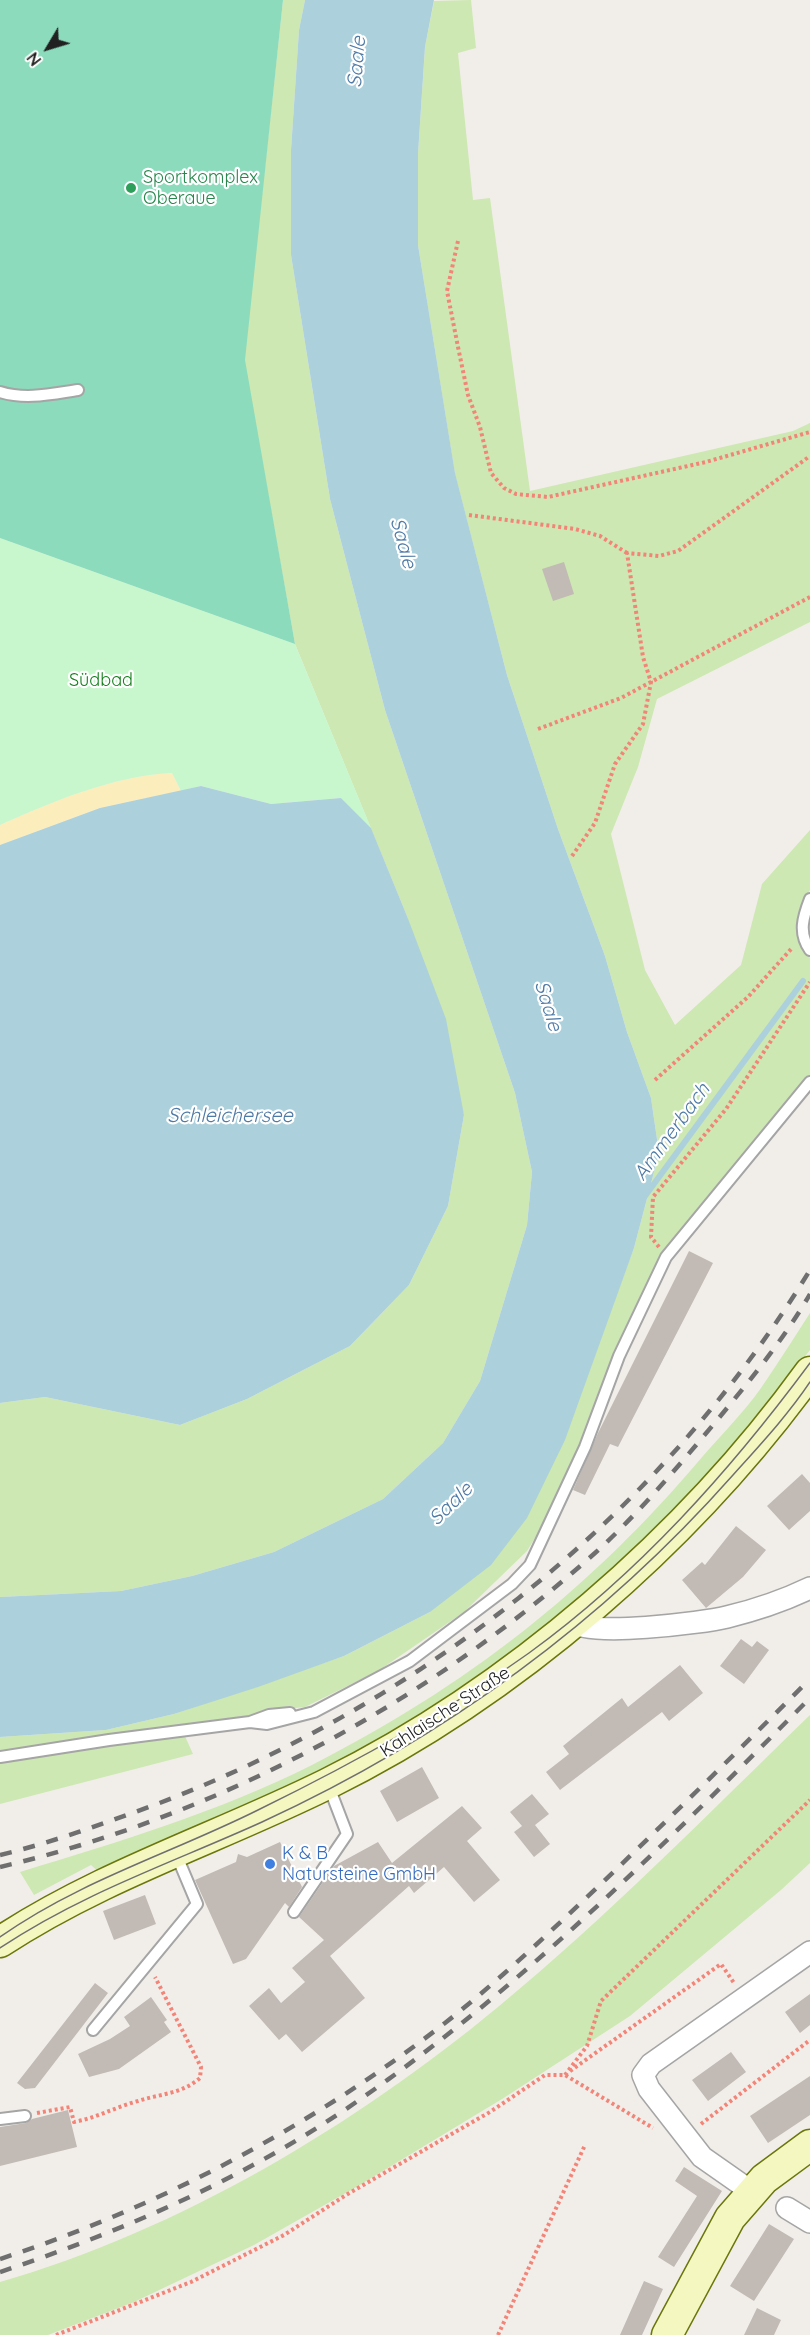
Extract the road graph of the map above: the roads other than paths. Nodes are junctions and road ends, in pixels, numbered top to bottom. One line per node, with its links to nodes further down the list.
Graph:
1 (78, 390): 2 (lane)
2 (0, 392)
3 (810, 899): 4 (lane)
4 (810, 950)
5 (810, 1082): 9 (lane)
6 (810, 1371): 8 (main road, Kahlaische Straße)
7 (810, 1588): 8 (street)
8 (572, 1622): 10 (main road, Kahlaische Straße)
9 (0, 1757)
10 (327, 1784): 11 (main road, Kahlaische Straße); 12 (lane)
11 (175, 1851): 13 (main road, Kahlaische Straße); 15 (lane)
12 (294, 1912)
13 (0, 1942)
14 (810, 1952): 19 (street)
15 (93, 2030)
16 (26, 2116): 17 (lane)
17 (0, 2119)
18 (810, 2145): 19 (main road)
19 (752, 2192): 22 (main road)
20 (787, 2208): 21 (street)
21 (810, 2222)
22 (667, 2335)

